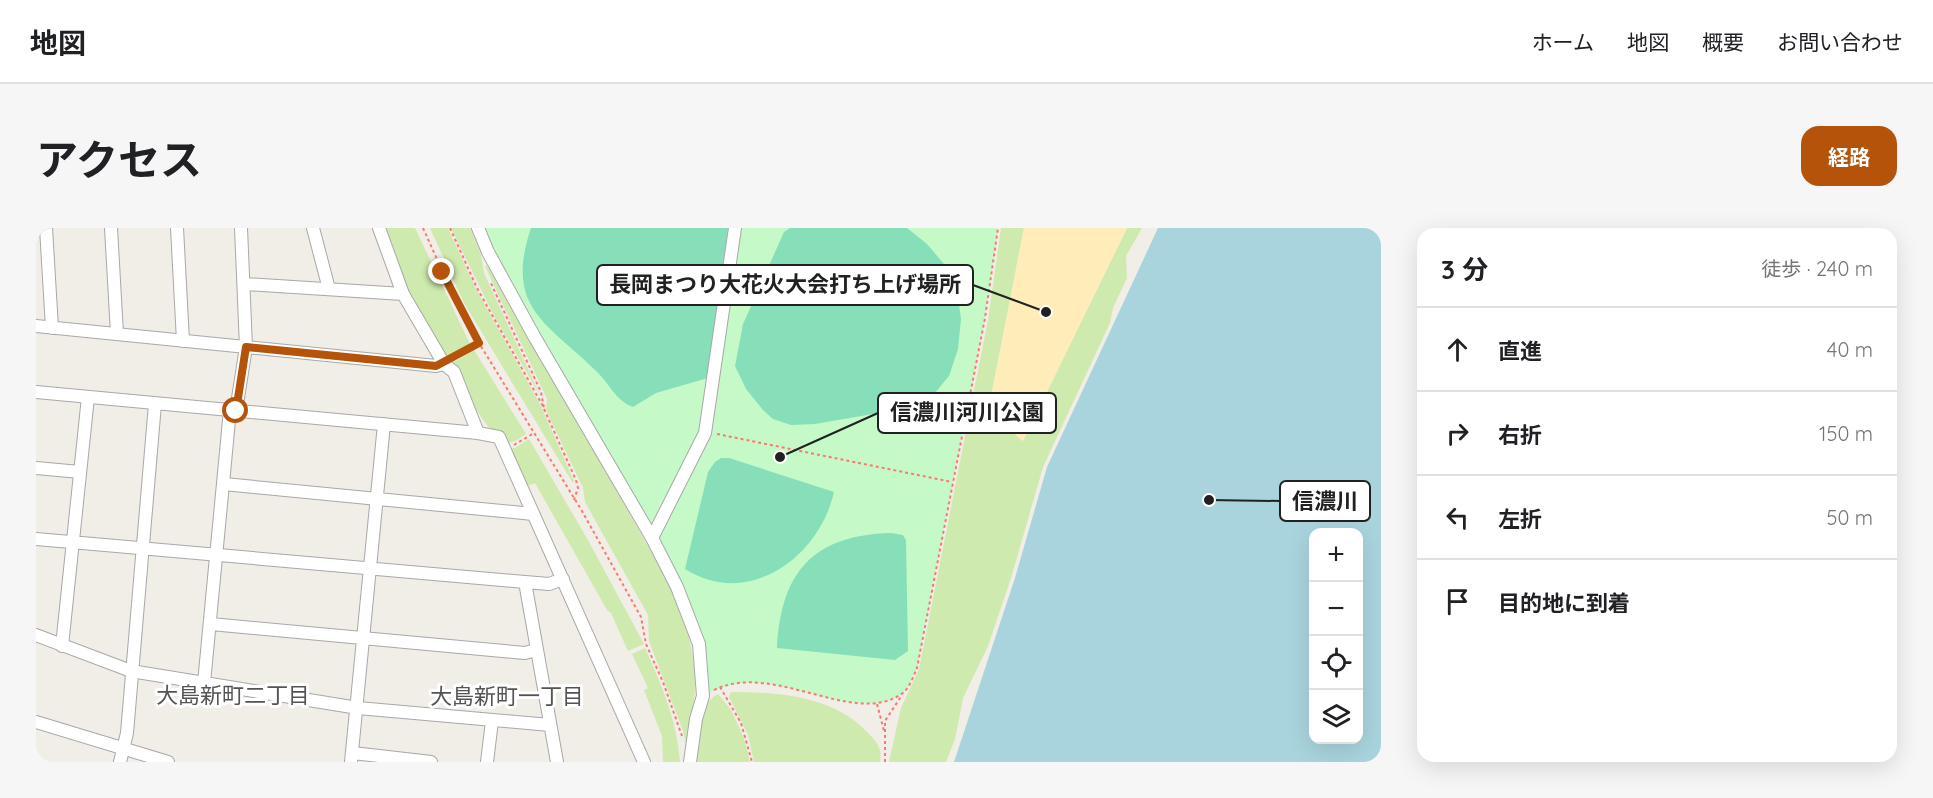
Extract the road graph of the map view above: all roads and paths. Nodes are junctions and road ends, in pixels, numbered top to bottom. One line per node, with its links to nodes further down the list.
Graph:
1 (46, 228): 17 (street)
2 (111, 228): 18 (street)
3 (177, 228): 19 (street)
4 (241, 228): 13 (street)
5 (314, 228): 14 (street)
6 (379, 228): 15 (street)
7 (423, 228): 20 (path)
8 (450, 228): 26 (path)
9 (478, 228): 41 (street)
10 (735, 228): 31 (street)
11 (998, 228): 35 (path)
12 (485, 272): 26 (path)
13 (245, 284): 14 (street); 21 (street)
14 (329, 289): 15 (street)
15 (403, 294): 22 (street)
16 (36, 326): 17 (street)
17 (52, 328): 18 (street)
18 (117, 334): 19 (street)
19 (183, 341): 21 (street)
20 (479, 343): 22 (path); 30 (path)
21 (246, 347): 22 (street); 27 (street)
22 (444, 364): 29 (street)
23 (36, 392): 24 (street)
24 (88, 397): 25 (street); 34 (street)
25 (155, 404): 27 (street); 43 (street)
26 (544, 408): 38 (path)
27 (233, 411): 28 (street); 36 (street)
28 (384, 424): 29 (street); 37 (street)
29 (478, 433): 32 (street)
30 (534, 433): 32 (path); 38 (path)
31 (705, 433): 35 (path); 41 (street)
32 (503, 446): 39 (street)
33 (36, 468): 34 (street)
34 (80, 472): 42 (street)
35 (952, 482): 56 (path)
36 (224, 484): 37 (street); 44 (street)
37 (377, 498): 39 (street); 45 (street)
38 (574, 500): 64 (path)
39 (532, 514): 46 (street)
40 (36, 538): 42 (street)
41 (652, 538): 57 (street)
42 (72, 542): 43 (street); 51 (street)
43 (142, 546): 44 (street); 53 (street)
44 (216, 554): 45 (street); 48 (street)
45 (371, 568): 47 (street); 50 (street)
46 (563, 579): 47 (street); 72 (street)
47 (525, 582): 52 (street)
48 (211, 624): 50 (street); 54 (street)
49 (36, 635): 51 (street)
50 (365, 639): 52 (street); 59 (street)
51 (62, 646): 53 (street)
52 (536, 650): 62 (street)
53 (131, 671): 54 (street); 65 (street)
54 (204, 683): 59 (street)
55 (720, 687): 57 (path); 58 (path); 74 (path)
56 (902, 695): 58 (path); 63 (path)
57 (703, 696): 73 (street)
58 (876, 703): 63 (path)
59 (358, 708): 60 (street); 66 (street)
60 (492, 721): 62 (street); 70 (street)
61 (36, 722): 65 (street)
62 (550, 725): 71 (street)
63 (884, 733): 75 (path)
64 (683, 746)
65 (124, 747): 67 (street); 68 (street)
66 (352, 758): 69 (street)
67 (120, 762)
68 (168, 762)
69 (431, 762)
70 (487, 762)
71 (557, 762)
72 (644, 762)
73 (690, 762)
74 (752, 762)
75 (885, 762)

